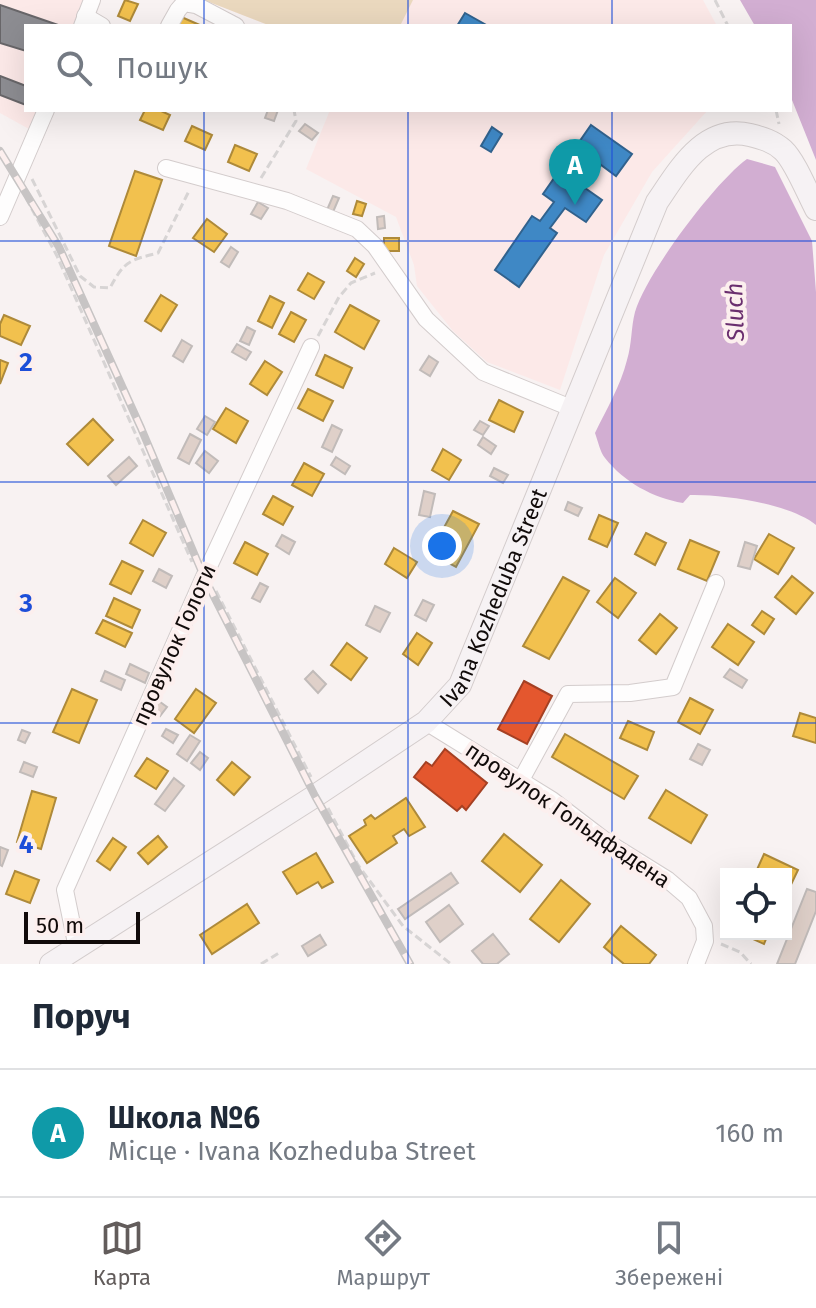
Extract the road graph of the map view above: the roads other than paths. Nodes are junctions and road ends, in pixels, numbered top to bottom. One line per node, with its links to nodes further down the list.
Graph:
1 (92, 0): 2 (street)
2 (83, 21)
3 (170, 24): 4 (street)
4 (232, 24)
5 (45, 112): 8 (street)
6 (166, 168): 10 (street)
7 (816, 209): 10 (main road, Ivana Kozheduba Street)
8 (0, 217)
9 (311, 347): 14 (street, провулок Голоти)
10 (571, 408): 12 (main road, Ivana Kozheduba Street)
11 (716, 583): 13 (street)
12 (426, 722): 13 (street, провулок Гольдфадена); 14 (main road, Ivana Kozheduba Street)
13 (521, 780): 16 (street, провулок Гольдфадена)
14 (77, 948): 15 (main road, Ivana Kozheduba Street)
15 (51, 964)
16 (696, 964)

